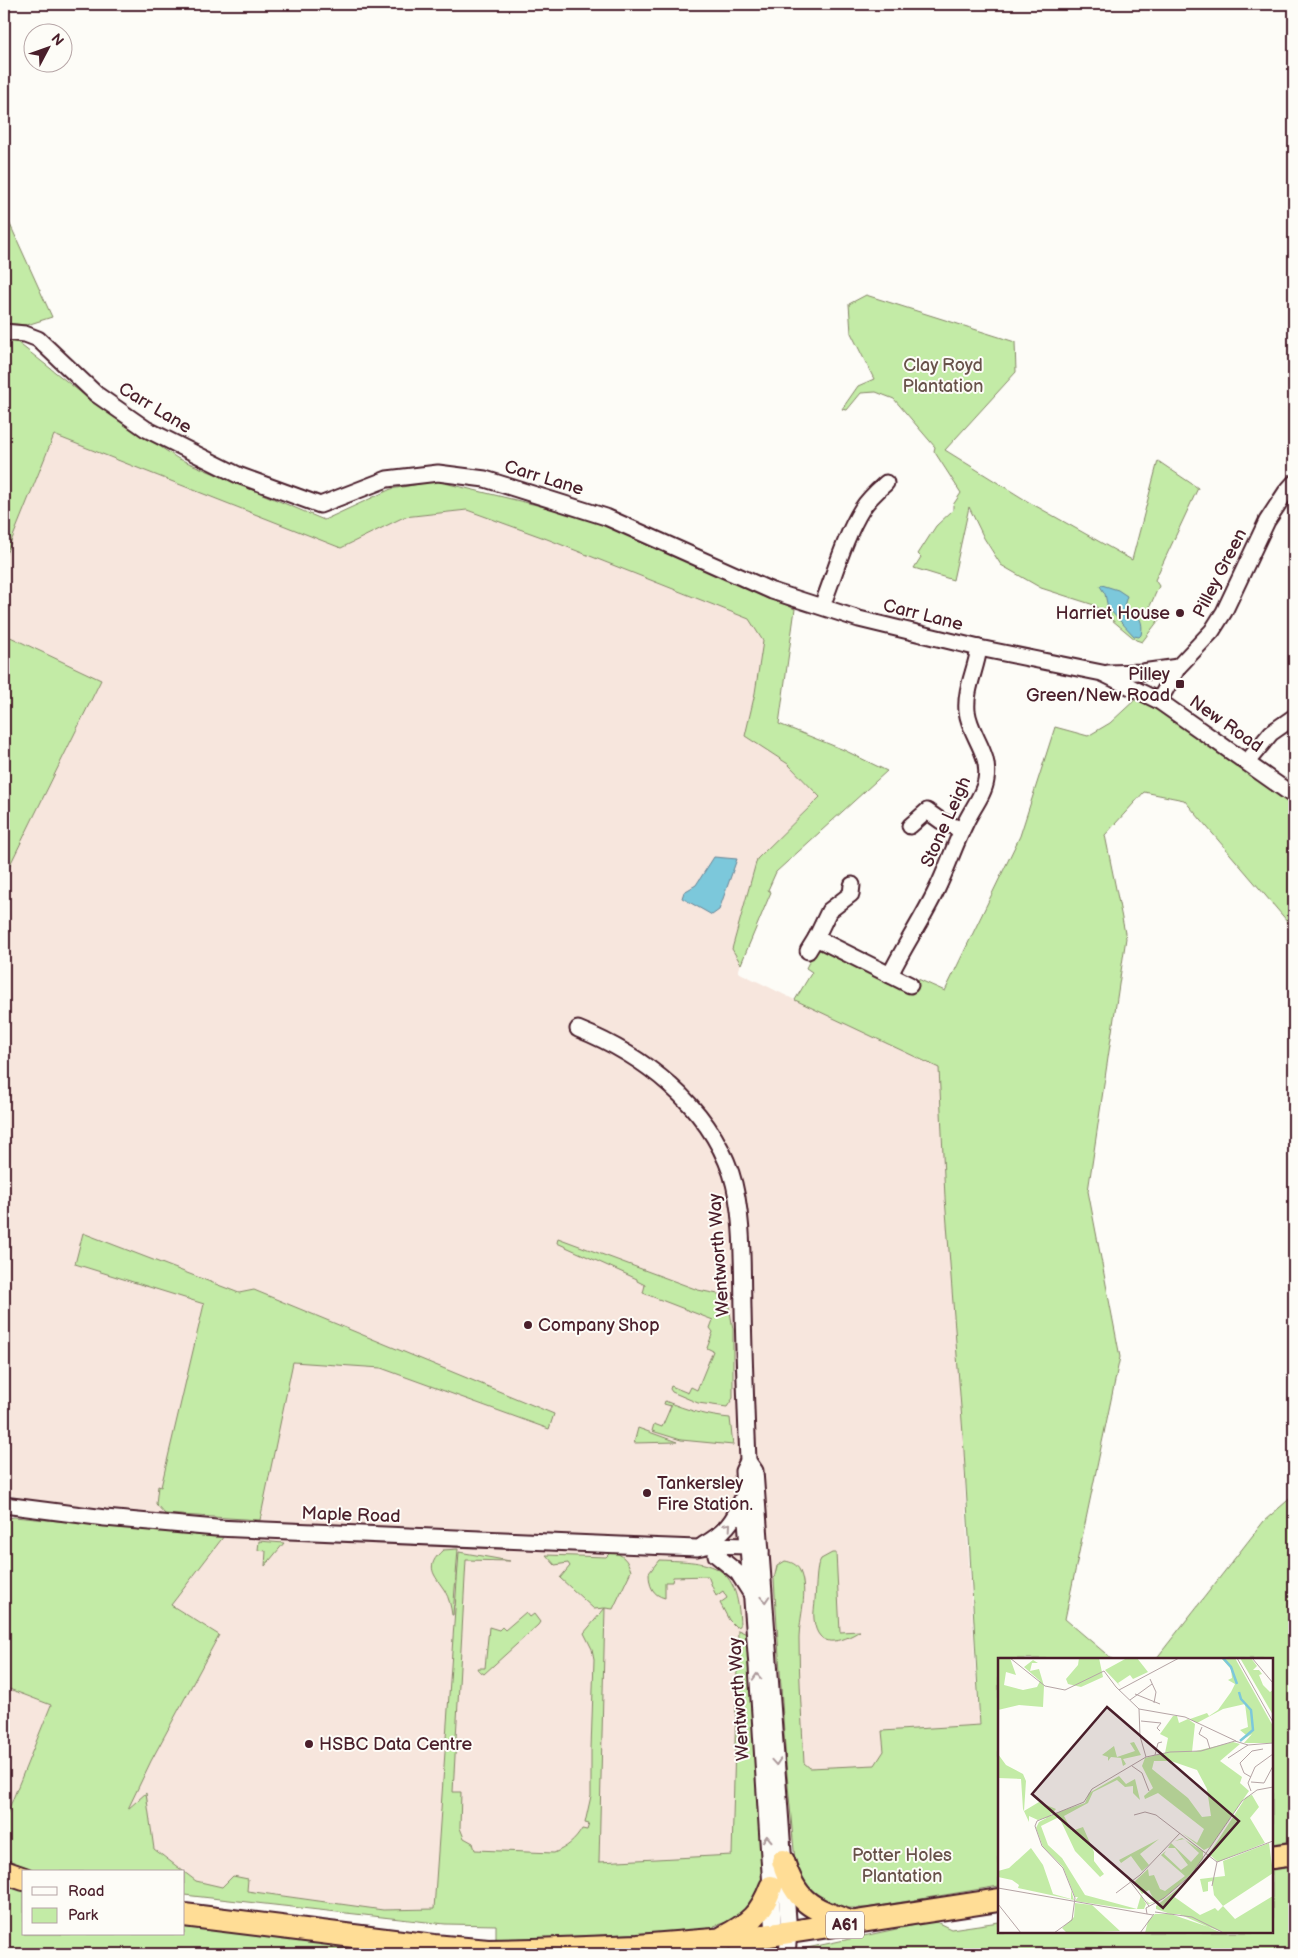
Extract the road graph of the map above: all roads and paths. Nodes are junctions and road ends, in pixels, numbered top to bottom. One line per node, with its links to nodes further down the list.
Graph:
1 (4, 332): 4 (street, Carr Lane)
2 (1294, 483): 6 (street, Pilley Green)
3 (886, 484): 4 (street)
4 (822, 606): 5 (street, Carr Lane)
5 (979, 648): 7 (street, Carr Lane); 13 (street, Stone Leigh)
6 (1178, 668): 7 (street, Carr Lane); 8 (street, Pilley Green)
7 (1102, 673): 8 (street, Carr Lane)
8 (1159, 701): 10 (street, New Road)
9 (1294, 717): 10 (street)
10 (1247, 762): 11 (street, New Road)
11 (1294, 796)
12 (910, 826): 13 (street)
13 (962, 830): 15 (street, Stone Leigh)
14 (852, 885): 15 (street)
15 (890, 975): 16 (street)
16 (910, 985)
17 (578, 1029): 18 (street, Wentworth Way)
18 (748, 1461): 19 (street, Wentworth Way); 22 (street, Wentworth Way)
19 (744, 1493): 21 (street, one-way to 19); 22 (street, Wentworth Way)
20 (4, 1505): 21 (street, Maple Road)
21 (697, 1548): 22 (street, Maple Road); 23 (street, Maple Road)
22 (752, 1551): 23 (street, Maple Road); 24 (street, Wentworth Way); 25 (street, Wentworth Way, one-way to 25)
23 (716, 1555): 24 (street)
24 (752, 1596): 28 (street, Wentworth Way, one-way to 24)
25 (783, 1861): 31 (highway); 33 (street, Wentworth Way)
26 (4, 1872): 27 (highway)
27 (22, 1878)
28 (771, 1887): 32 (highway); 33 (street, Wentworth Way)
29 (998, 1900): 31 (highway, A61)
30 (185, 1915): 32 (highway, A61)
31 (854, 1923): 33 (highway, A61)
32 (723, 1940): 33 (highway, A61); 34 (street)
33 (783, 1941)
34 (753, 1954)

